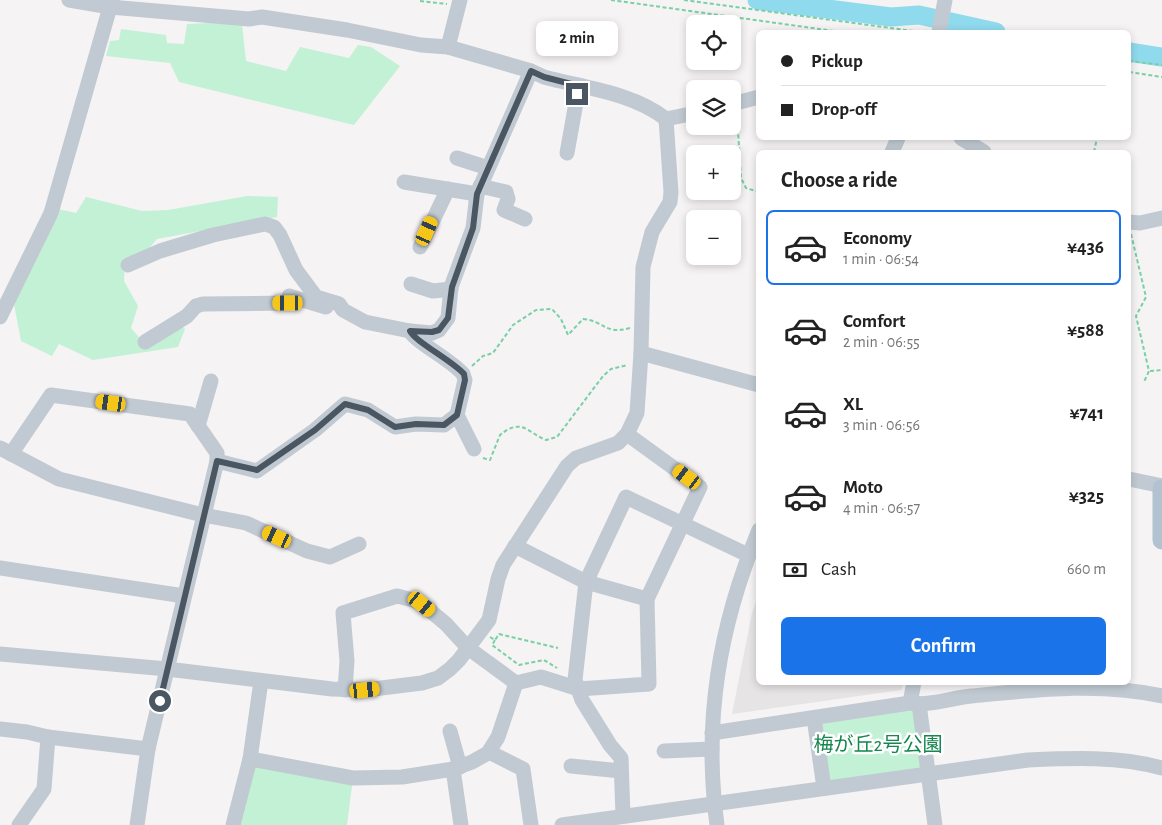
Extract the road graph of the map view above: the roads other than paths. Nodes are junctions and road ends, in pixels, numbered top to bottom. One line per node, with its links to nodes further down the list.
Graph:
1 (69, 0): 3 (street)
2 (459, 3): 6 (street)
3 (111, 4): 6 (street); 29 (street)
4 (944, 5): 5 (street)
5 (939, 30)
6 (448, 46): 7 (street)
7 (531, 71): 8 (street); 17 (street)
8 (579, 86): 12 (street); 15 (street)
9 (756, 98): 10 (street)
10 (741, 102)
11 (686, 115): 12 (street)
12 (666, 119): 32 (street)
13 (964, 140): 14 (street)
14 (981, 150)
15 (567, 153)
16 (457, 158): 17 (street)
17 (488, 168): 20 (street)
18 (404, 182): 19 (street)
19 (448, 189): 20 (street); 24 (street)
20 (478, 190): 22 (street); 27 (street)
21 (1162, 218): 23 (street)
22 (525, 219)
23 (1131, 222)
24 (420, 246)
25 (128, 265): 28 (street)
26 (411, 284): 27 (street)
27 (451, 289): 30 (street)
28 (343, 310): 30 (street); 31 (street)
29 (0, 317)
30 (410, 331): 35 (street)
31 (145, 342)
32 (641, 359): 34 (street); 37 (street)
33 (211, 381): 36 (street)
34 (756, 384)
35 (457, 415): 38 (street); 40 (street)
36 (198, 426): 39 (street); 40 (street)
37 (627, 434): 44 (street); 48 (street)
38 (474, 449)
39 (5, 451): 43 (street)
40 (217, 461): 43 (street)
41 (1131, 480): 42 (street)
42 (1162, 488): 46 (main road)
43 (203, 515): 47 (street); 52 (street)
44 (683, 524): 49 (street); 51 (street); 53 (street)
45 (756, 537): 49 (street)
46 (1162, 540)
47 (358, 544)
48 (515, 546): 51 (street); 54 (street)
49 (748, 555): 69 (street)
50 (0, 568): 52 (street)
51 (586, 582): 53 (street); 62 (street)
52 (184, 596): 58 (street)
53 (647, 599): 62 (street)
54 (481, 629): 55 (street); 56 (street)
55 (455, 634): 56 (street); 63 (street)
56 (468, 648): 60 (street); 63 (street)
57 (0, 654): 58 (street)
58 (167, 669): 59 (street); 71 (street)
59 (261, 681): 63 (street); 75 (street)
60 (516, 683): 62 (street); 74 (street)
61 (914, 685): 65 (street)
62 (577, 688): 79 (street)
63 (345, 690)
64 (1162, 696): 65 (street)
65 (914, 704): 66 (street); 80 (street)
66 (814, 718): 69 (street); 81 (street)
67 (0, 729): 70 (street)
68 (450, 731): 77 (street)
69 (712, 733): 72 (street)
70 (48, 738): 71 (street); 84 (street)
71 (148, 748): 85 (street)
72 (712, 748): 73 (street); 82 (street)
73 (664, 751)
74 (489, 752): 77 (street); 88 (street)
75 (250, 759): 77 (street); 86 (street)
76 (571, 766): 79 (street)
77 (457, 768): 87 (street)
78 (1162, 768): 80 (street)
79 (621, 771): 83 (street)
80 (928, 772): 81 (street); 91 (street)
81 (824, 788): 82 (street)
82 (714, 804): 83 (street); 90 (street)
83 (623, 816): 89 (street)
84 (20, 825)
85 (137, 825)
86 (232, 825)
87 (461, 825)
88 (531, 825)
89 (562, 825)
90 (717, 825)
91 (935, 825)

